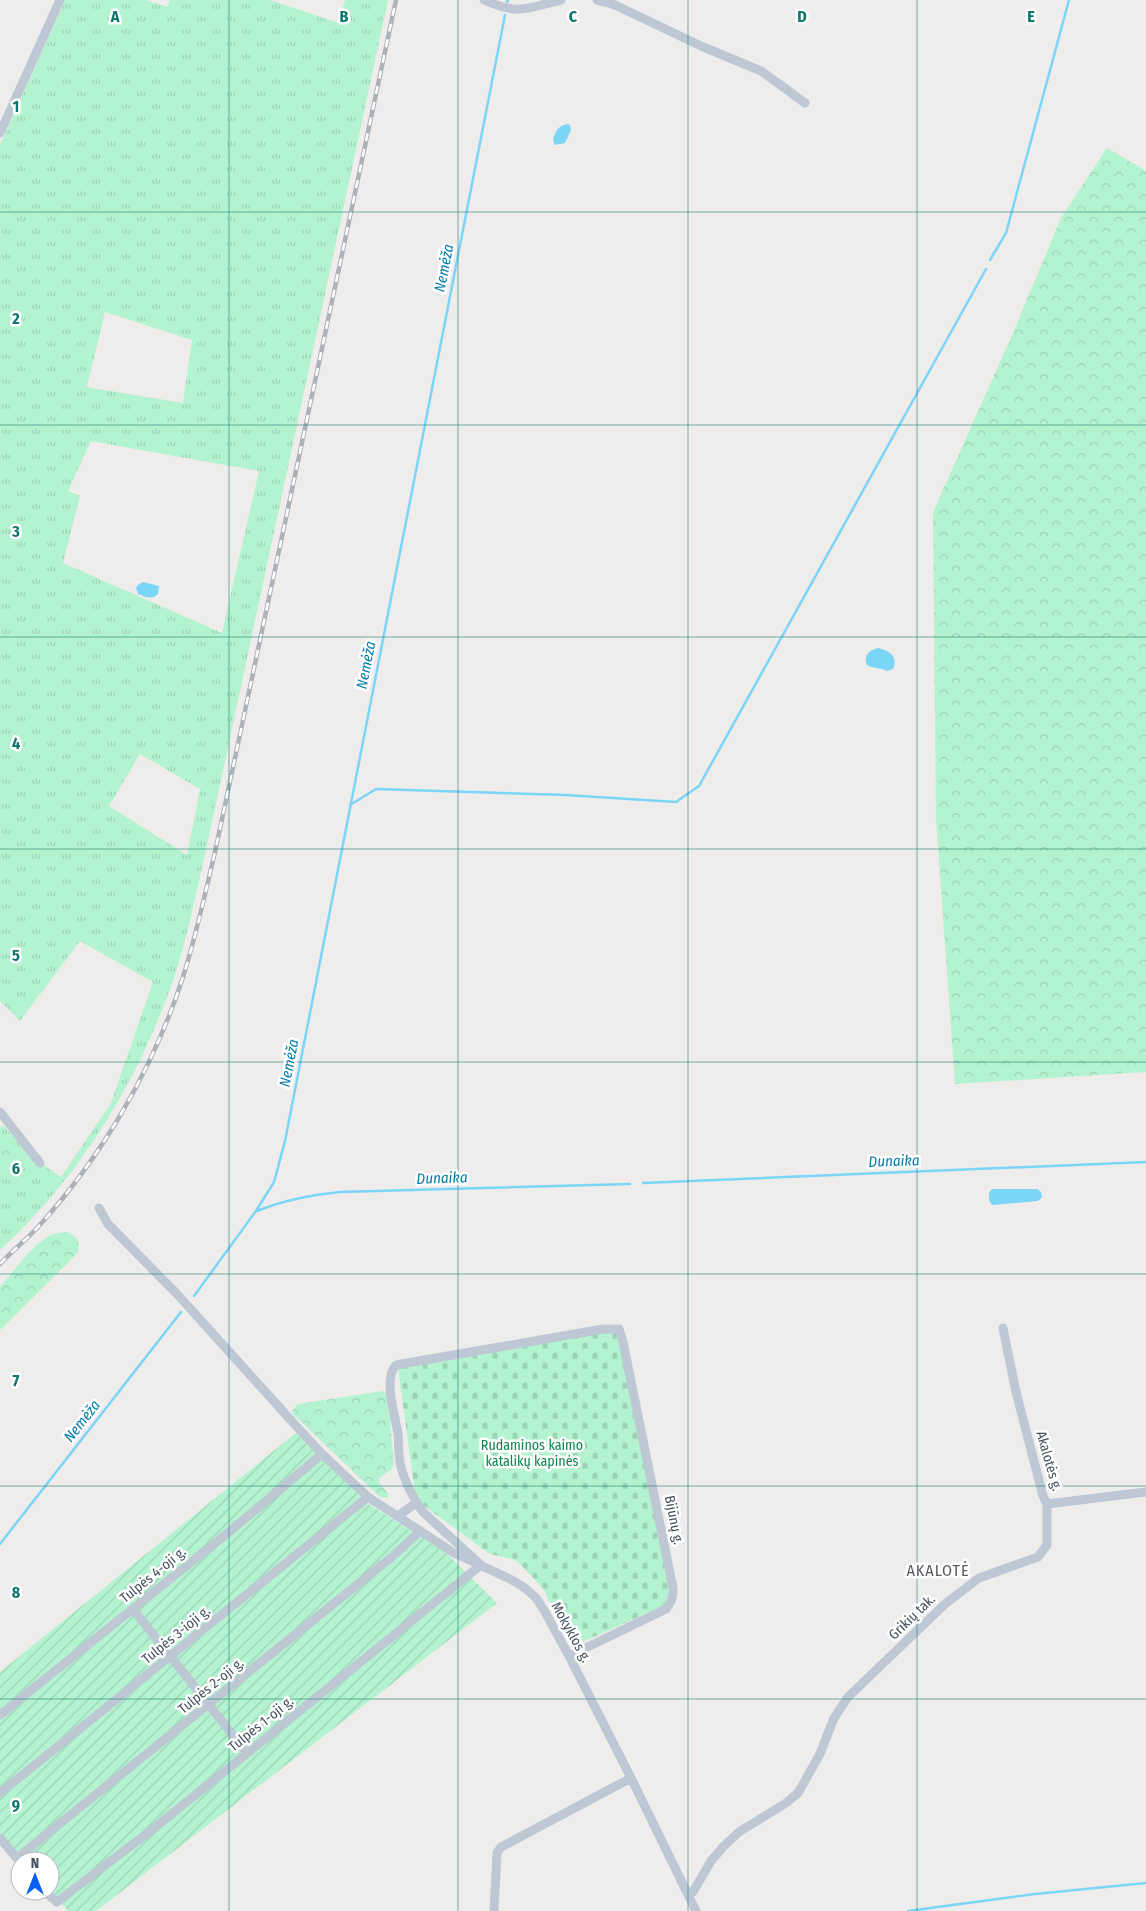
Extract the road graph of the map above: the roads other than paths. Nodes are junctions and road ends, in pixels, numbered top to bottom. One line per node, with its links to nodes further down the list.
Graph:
1 (60, 0): 6 (street)
2 (484, 0): 3 (street)
3 (561, 0)
4 (597, 0): 5 (street)
5 (805, 103)
6 (0, 133)
7 (0, 1112): 8 (street)
8 (40, 1163)
9 (99, 1208): 11 (street, Mokyklos g.)
10 (1003, 1328): 15 (street, Akalotės g.)
11 (322, 1454): 13 (street, Mokyklos g.); 19 (street, Tulpės 4-oji g.)
12 (1146, 1492): 15 (street, Akalotės g.)
13 (368, 1497): 16 (street, Mokyklos g.); 21 (street, Tulpės 3-ioji g.)
14 (416, 1503): 16 (street); 18 (street); 20 (street, Bijūnų g.)
15 (1048, 1504): 30 (street, Grikių tak.)
16 (398, 1516): 17 (street, Mokyklos g.)
17 (419, 1532): 18 (street, Mokyklos g.); 22 (street, Tulpės 2-oji g.)
18 (481, 1565): 20 (street, Mokyklos g.); 24 (street, Tulpės 1-oji g.)
19 (132, 1609): 21 (street); 23 (street, Tulpės 4-oji g.)
20 (569, 1656): 25 (street, Mokyklos g.)
21 (171, 1658): 22 (street); 26 (street, Tulpės 3-ioji g.)
22 (209, 1705): 24 (street); 29 (street, Tulpės 2-oji g.)
23 (0, 1715)
24 (247, 1753): 31 (street, Tulpės 1-oji g.)
25 (631, 1778): 30 (street, Mokyklos g.); 32 (street)
26 (0, 1793)
27 (0, 1838): 28 (street)
28 (11, 1851)
29 (30, 1851)
30 (688, 1894): 33 (street, Mokyklos g.)
31 (60, 1900)
32 (494, 1911)
33 (696, 1911)

